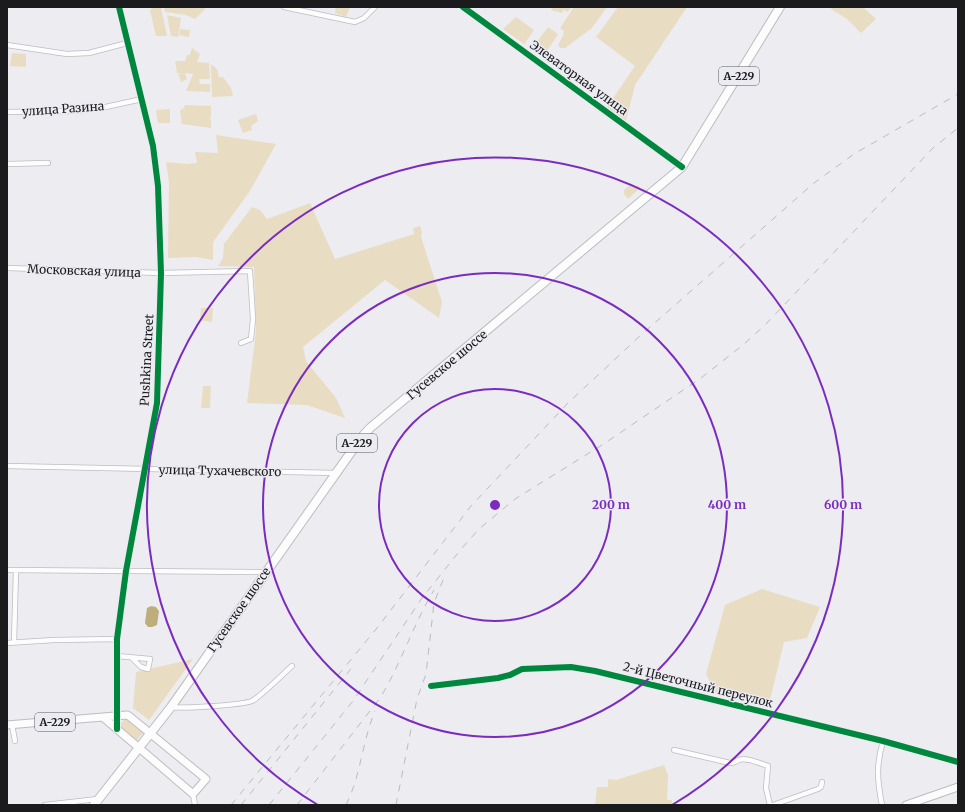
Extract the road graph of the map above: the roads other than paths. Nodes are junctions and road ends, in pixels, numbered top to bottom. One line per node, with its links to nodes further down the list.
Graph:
1 (119, 7): 6 (street, Pushkina Street)
2 (284, 7): 3 (street)
3 (375, 7)
4 (463, 7): 12 (street, Элеваторная улица)
5 (780, 7): 12 (highway, Гусевское шоссе / А-229)
6 (127, 43): 7 (street); 8 (street, Pushkina Street)
7 (7, 45)
8 (142, 99): 9 (street, улица Разина); 14 (street, Pushkina Street)
9 (7, 112)
10 (48, 163): 11 (street)
11 (7, 164)
12 (682, 167): 18 (highway, Гусевское шоссе / А-229)
13 (7, 268): 14 (street, Московская улица)
14 (162, 274): 15 (street, Московская улица); 17 (street, Pushkina Street)
15 (241, 343)
16 (7, 466): 17 (street, улица Тухачевского)
17 (145, 469): 18 (street, улица Тухачевского); 21 (street, Pushkina Street)
18 (336, 472): 22 (highway, Гусевское шоссе / А-229)
19 (7, 570): 20 (street)
20 (16, 570): 21 (street); 24 (street)
21 (126, 571): 22 (street); 23 (street, Pushkina Street)
22 (266, 572): 30 (highway, Гусевское шоссе / А-229)
23 (117, 639): 24 (street); 26 (street, Pushkina Street)
24 (14, 642): 25 (street)
25 (7, 643)
26 (117, 656): 27 (street); 31 (street, Pushkina Street)
27 (130, 657)
28 (292, 666): 30 (street)
29 (431, 686): 37 (street, 2-й Цветочный переулок)
30 (171, 707): 35 (highway, Гусевское шоссе / А-229)
31 (117, 716): 32 (main road); 34 (street, Pushkina Street); 35 (main road)
32 (104, 718): 33 (main road, А-229); 34 (main road)
33 (10, 725): 36 (street)
34 (117, 729): 38 (main road)
35 (151, 733): 38 (highway, Гусевское шоссе / А-229); 43 (main road)
36 (15, 741)
37 (883, 741): 40 (street, 2-й Цветочный переулок); 48 (street)
38 (139, 749): 43 (main road); 44 (highway, Гусевское шоссе)
39 (674, 750): 47 (street)
40 (958, 762)
41 (822, 782): 47 (street)
42 (958, 787): 49 (main road)
43 (193, 794): 46 (street)
44 (97, 802): 45 (street)
45 (45, 805)
46 (195, 805)
47 (771, 805)
48 (882, 805)
49 (906, 805)

